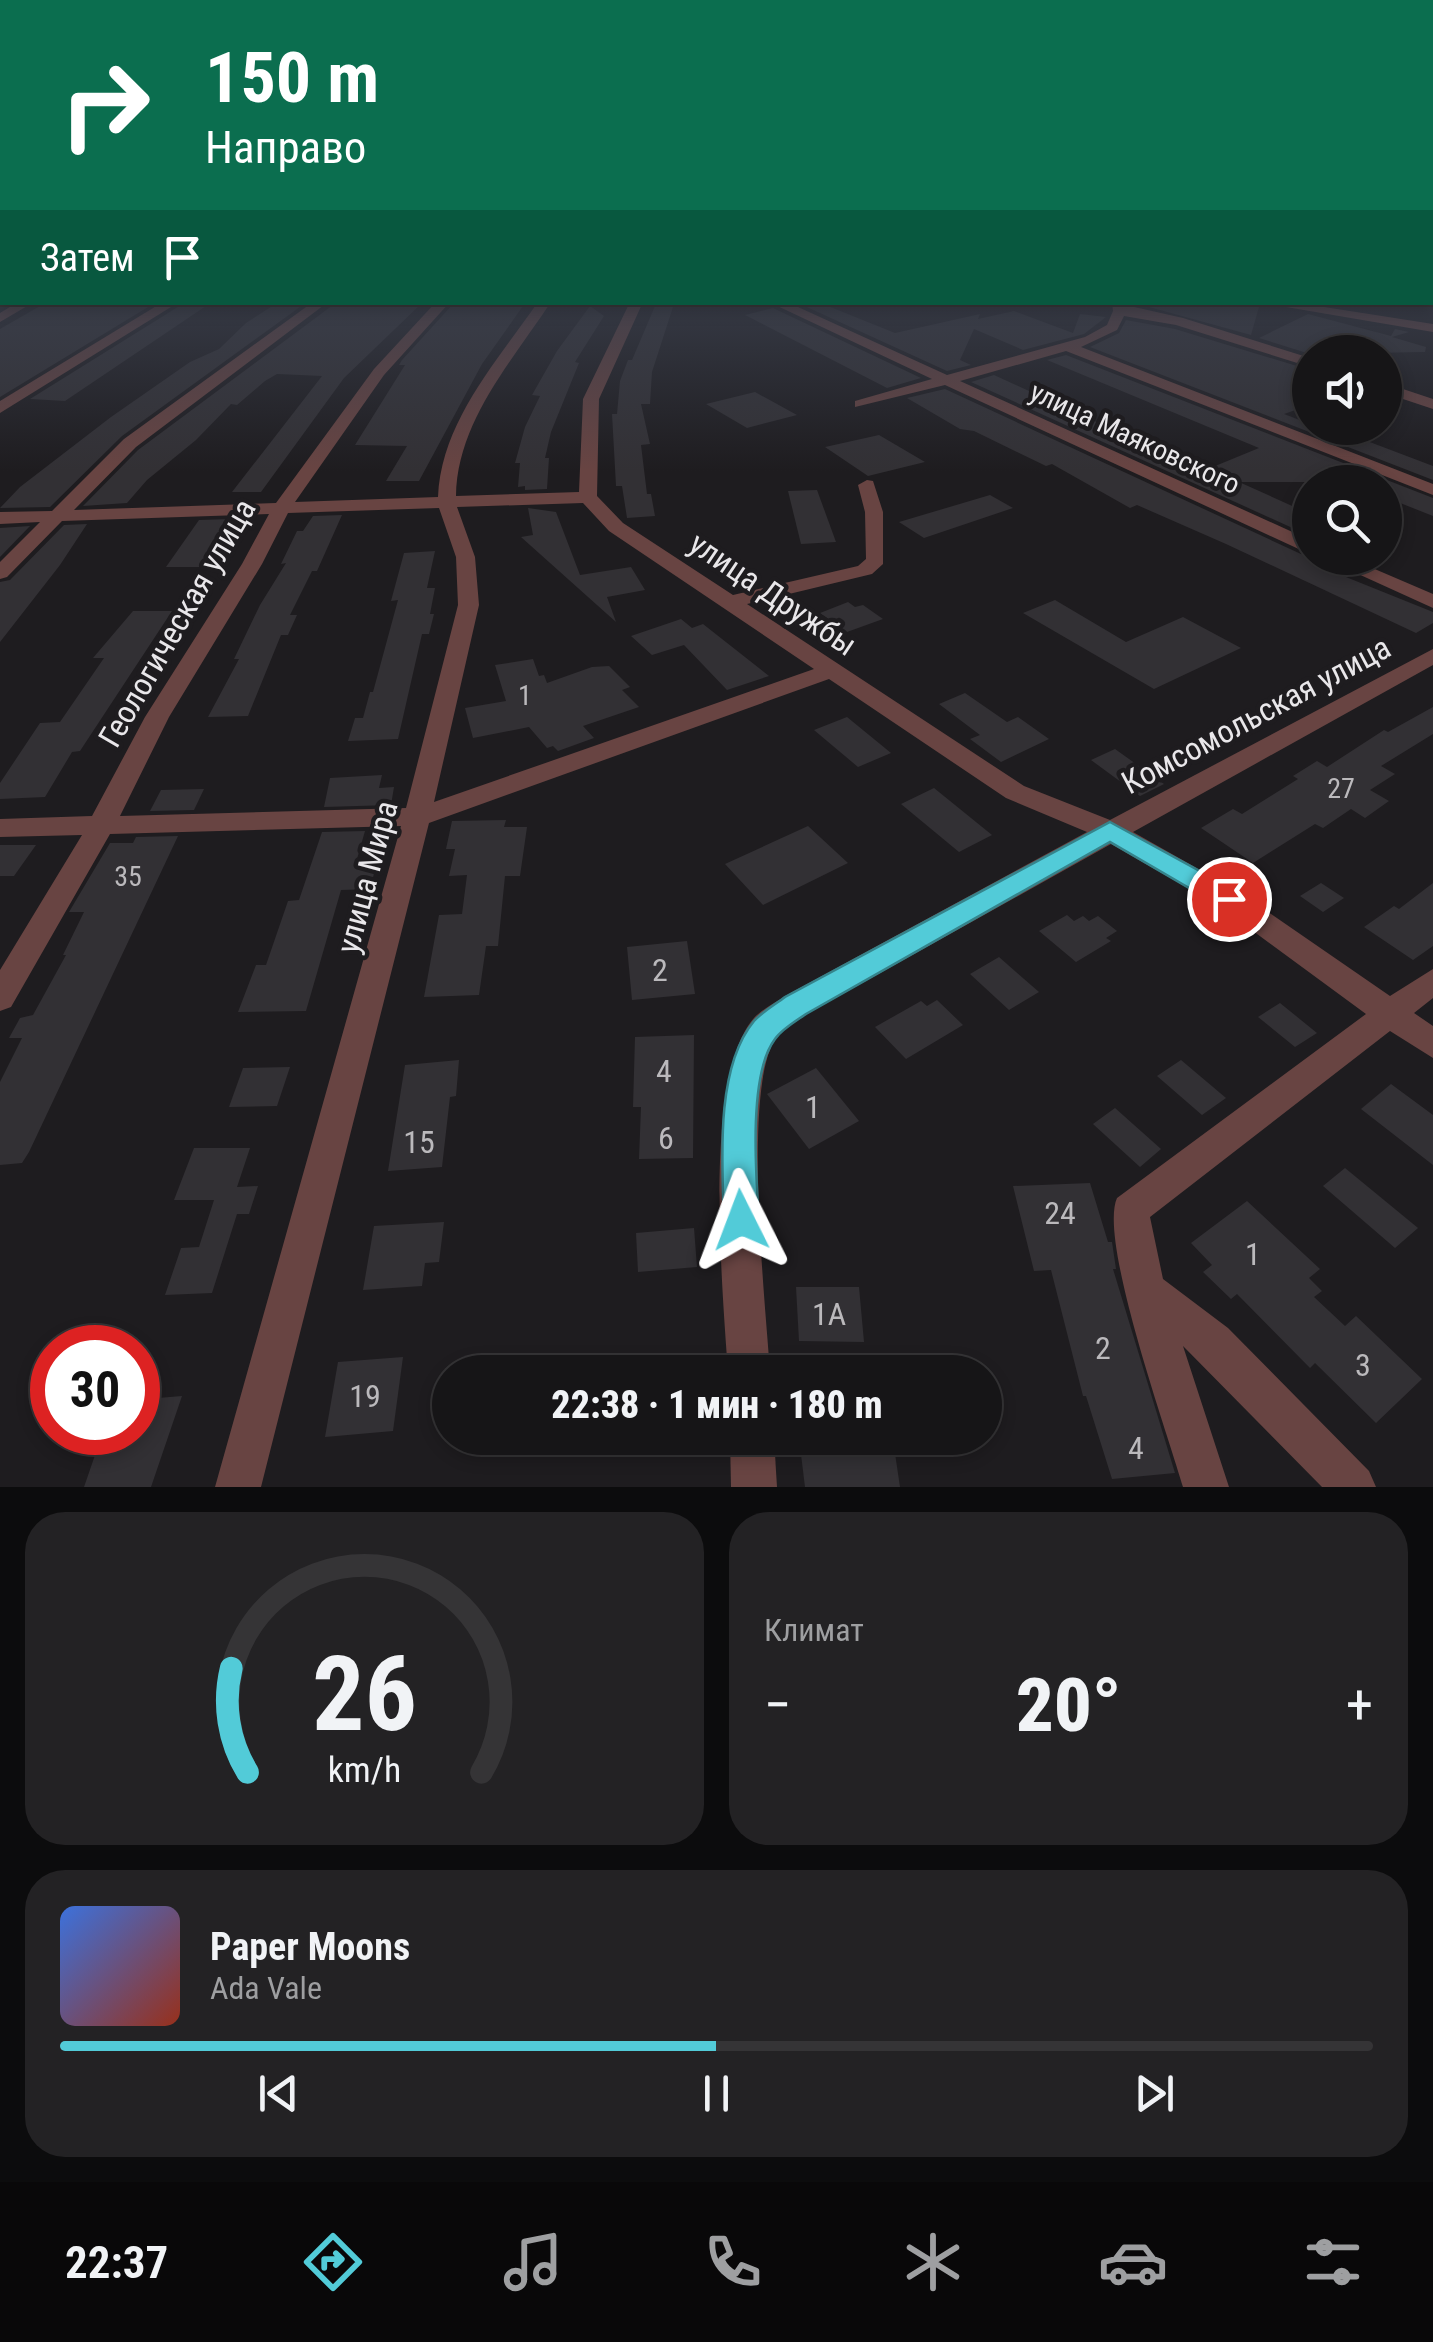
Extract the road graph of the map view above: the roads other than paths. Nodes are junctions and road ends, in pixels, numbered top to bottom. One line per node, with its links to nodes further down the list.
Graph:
1 (123, 332): 15 (street)
2 (281, 332): 21 (street)
3 (416, 332): 20 (street, Геологическая улица)
4 (524, 332): 19 (street, улица Мира)
5 (622, 332): 18 (street)
6 (841, 332): 11 (street, улица Маяковского)
7 (1102, 332): 9 (street)
8 (1214, 332): 10 (street)
9 (1068, 347): 11 (street); 17 (street)
10 (1292, 357)
11 (949, 382): 13 (street); 23 (street, улица Маяковского)
12 (1402, 394): 14 (street)
13 (861, 404)
14 (1433, 404)
15 (0, 408)
16 (867, 485): 26 (street)
17 (1433, 490)
18 (588, 497): 19 (street); 26 (street, улица Дружбы)
19 (447, 504): 20 (street); 30 (street, улица Мира)
20 (282, 507): 21 (street); 31 (street, Геологическая улица)
21 (54, 516): 22 (street); 24 (street)
22 (0, 518)
23 (1292, 539)
24 (0, 573)
25 (1372, 575): 27 (street)
26 (727, 602): 29 (street, улица Дружбы)
27 (1433, 602)
28 (1433, 656): 33 (street, Комсомольская улица)
29 (829, 671): 30 (street); 33 (street, улица Дружбы)
30 (420, 817): 31 (street); 41 (street, улица Мира)
31 (100, 826): 32 (street); 35 (street, Геологическая улица)
32 (0, 828)
33 (1110, 831): 36 (street, улица Дружбы); 39 (street, Комсомольская улица)
34 (1433, 981): 36 (street)
35 (0, 998)
36 (1388, 1012): 37 (street, улица Дружбы); 38 (street)
37 (1433, 1044)
38 (1145, 1290): 43 (street); 44 (street)
39 (747, 1355)
40 (753, 1455): 42 (street)
41 (238, 1487)
42 (754, 1487)
43 (1206, 1487)
44 (1353, 1487)

